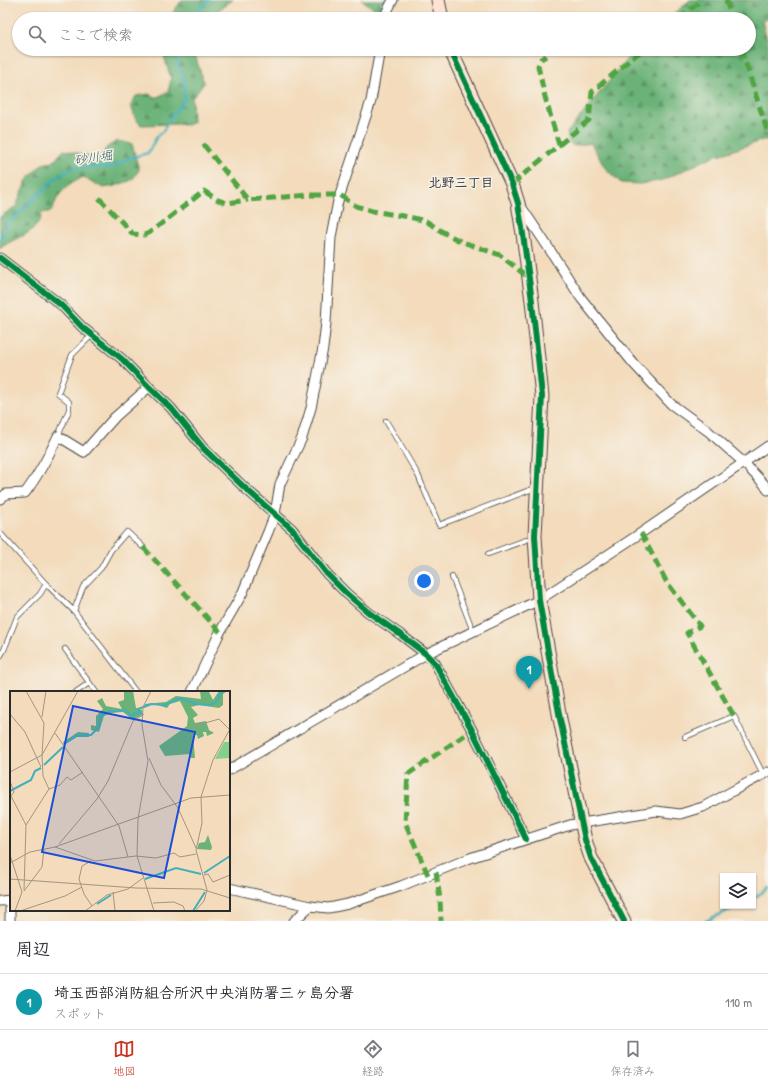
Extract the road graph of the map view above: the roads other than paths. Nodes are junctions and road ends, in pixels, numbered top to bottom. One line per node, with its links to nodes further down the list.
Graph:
1 (393, 0): 3 (street)
2 (438, 0): 4 (street)
3 (387, 12)
4 (441, 12)
5 (379, 56): 18 (street)
6 (453, 56): 7 (street)
7 (518, 203): 14 (street); 15 (street)
8 (1, 259): 9 (street)
9 (92, 335): 10 (street); 12 (lane)
10 (149, 387): 12 (street); 18 (street)
11 (386, 421): 15 (lane)
12 (58, 436): 17 (street)
13 (768, 446): 14 (street)
14 (742, 462): 16 (street); 25 (street)
15 (537, 488): 20 (street)
16 (768, 490)
17 (0, 499)
18 (275, 514): 29 (street); 35 (street)
19 (0, 533): 24 (lane)
20 (535, 536): 22 (lane); 25 (street)
21 (143, 546): 26 (lane)
22 (488, 554)
23 (452, 577): 27 (lane)
24 (46, 584): 26 (lane); 30 (lane)
25 (539, 600): 27 (street); 39 (street)
26 (74, 611): 34 (lane)
27 (473, 631): 29 (street)
28 (65, 649): 31 (lane)
29 (426, 654): 37 (street); 40 (street)
30 (0, 657)
31 (89, 683): 32 (lane); 33 (lane)
32 (77, 691)
33 (95, 691)
34 (135, 691)
35 (192, 691)
36 (685, 737): 38 (lane)
37 (230, 769)
38 (766, 773): 39 (street)
39 (581, 824): 40 (street); 48 (street)
40 (526, 839): 44 (street)
41 (230, 888): 44 (street)
42 (10, 900): 43 (street)
43 (0, 901)
44 (310, 906): 47 (street)
45 (10, 911): 46 (street)
46 (10, 921)
47 (294, 921)
48 (624, 921)

